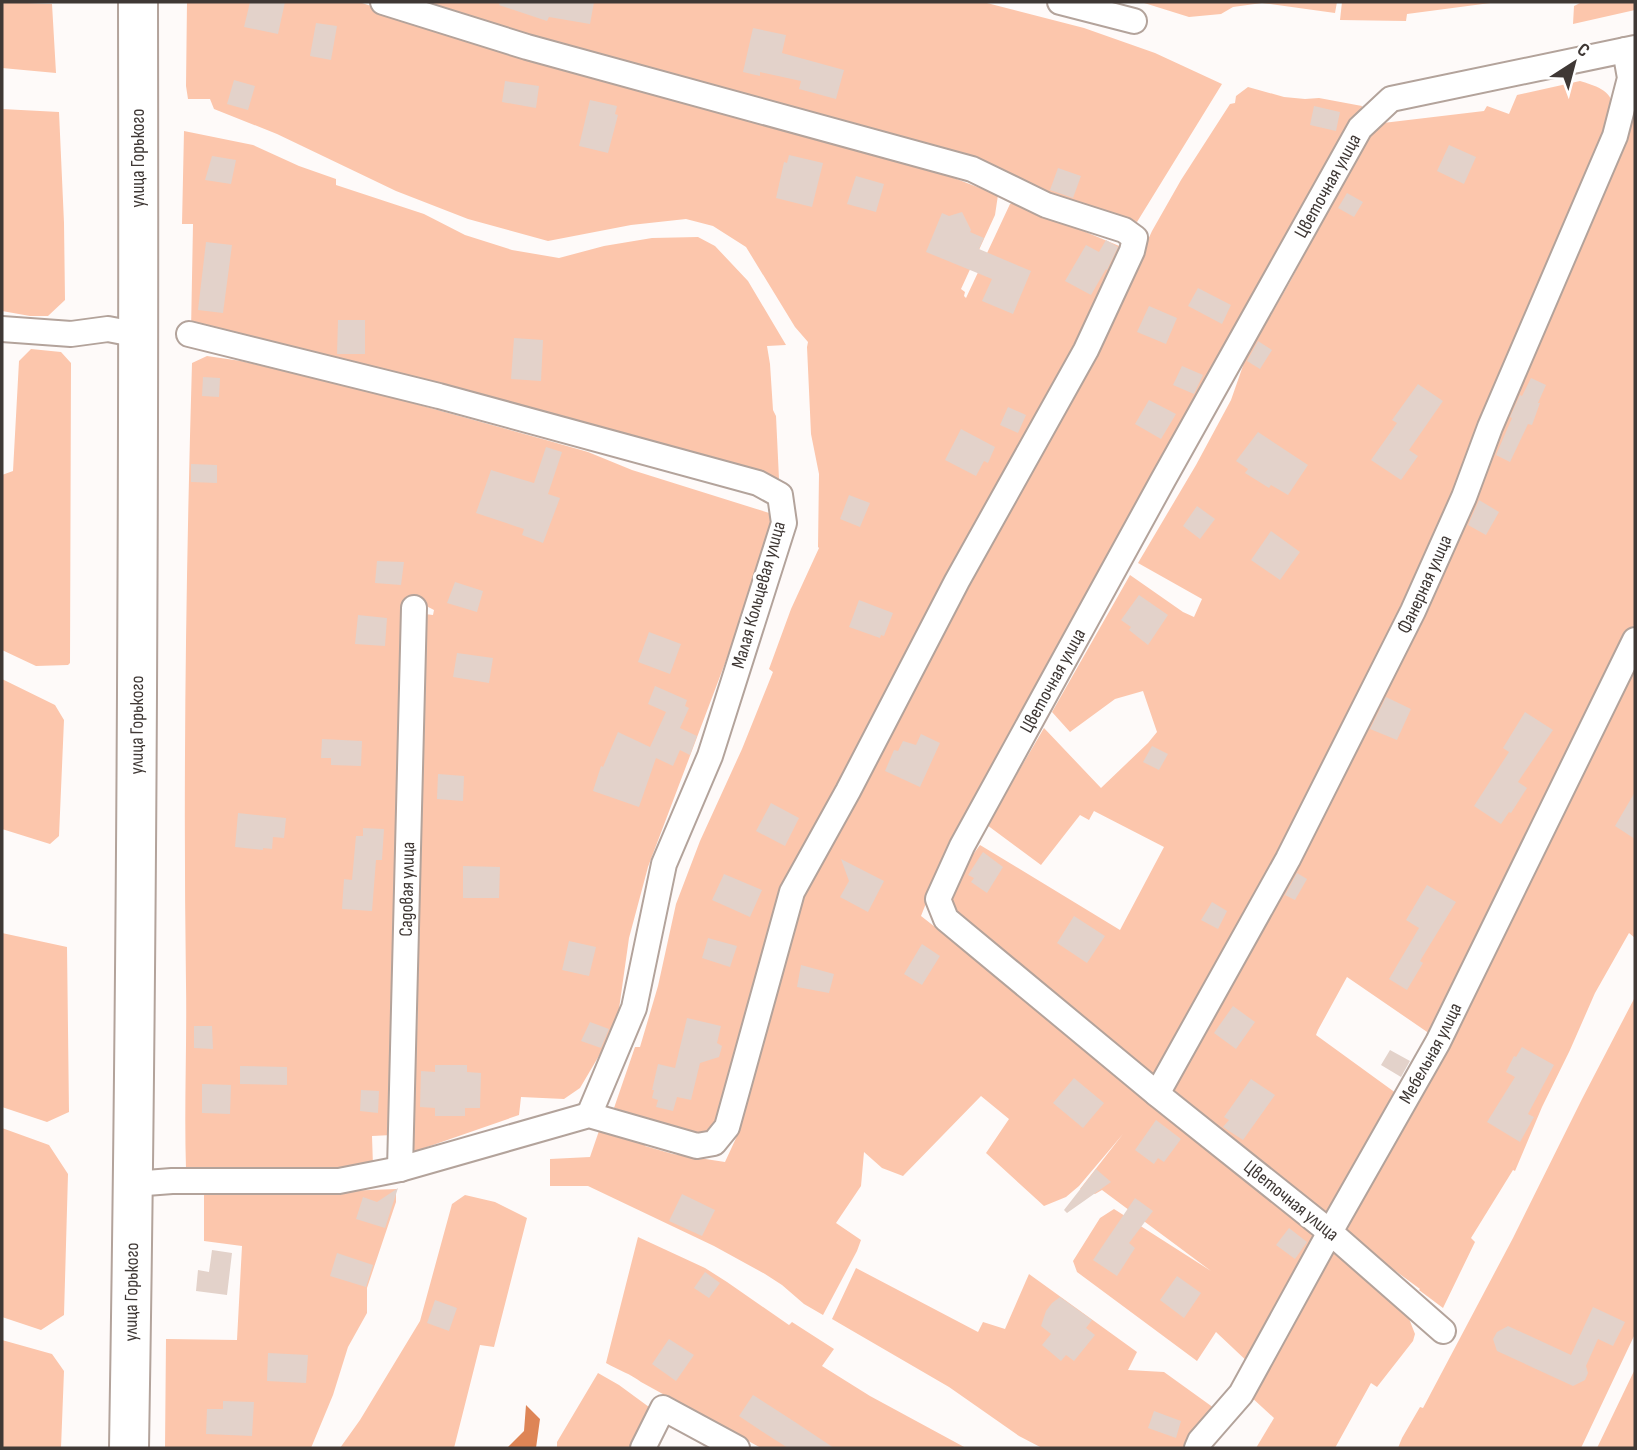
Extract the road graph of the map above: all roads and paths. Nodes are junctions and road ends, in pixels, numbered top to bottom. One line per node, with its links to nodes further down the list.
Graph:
1 (138, 2): 7 (main road, улица Горького)
2 (383, 2): 12 (street)
3 (1060, 2): 4 (street)
4 (1134, 21)
5 (1630, 49): 11 (street, Фанерная улица); 11 (street, Цветочная улица)
6 (2, 329): 7 (street)
7 (123, 332): 14 (main road, улица Горького)
8 (189, 334): 12 (street, Малая Кольцевая улица)
9 (414, 608): 13 (street, Садовая улица)
10 (1635, 640): 15 (street, Мебельная улица)
11 (1157, 1094): 15 (street, Цветочная улица)
12 (589, 1115): 13 (street)
13 (400, 1169): 14 (street)
14 (133, 1184): 17 (main road, улица Горького)
15 (1330, 1232): 16 (street, Цветочная улица); 20 (street, Мебельная улица)
16 (1443, 1331)
17 (129, 1448)
18 (643, 1448): 19 (street)
19 (737, 1448)
20 (1197, 1448)

